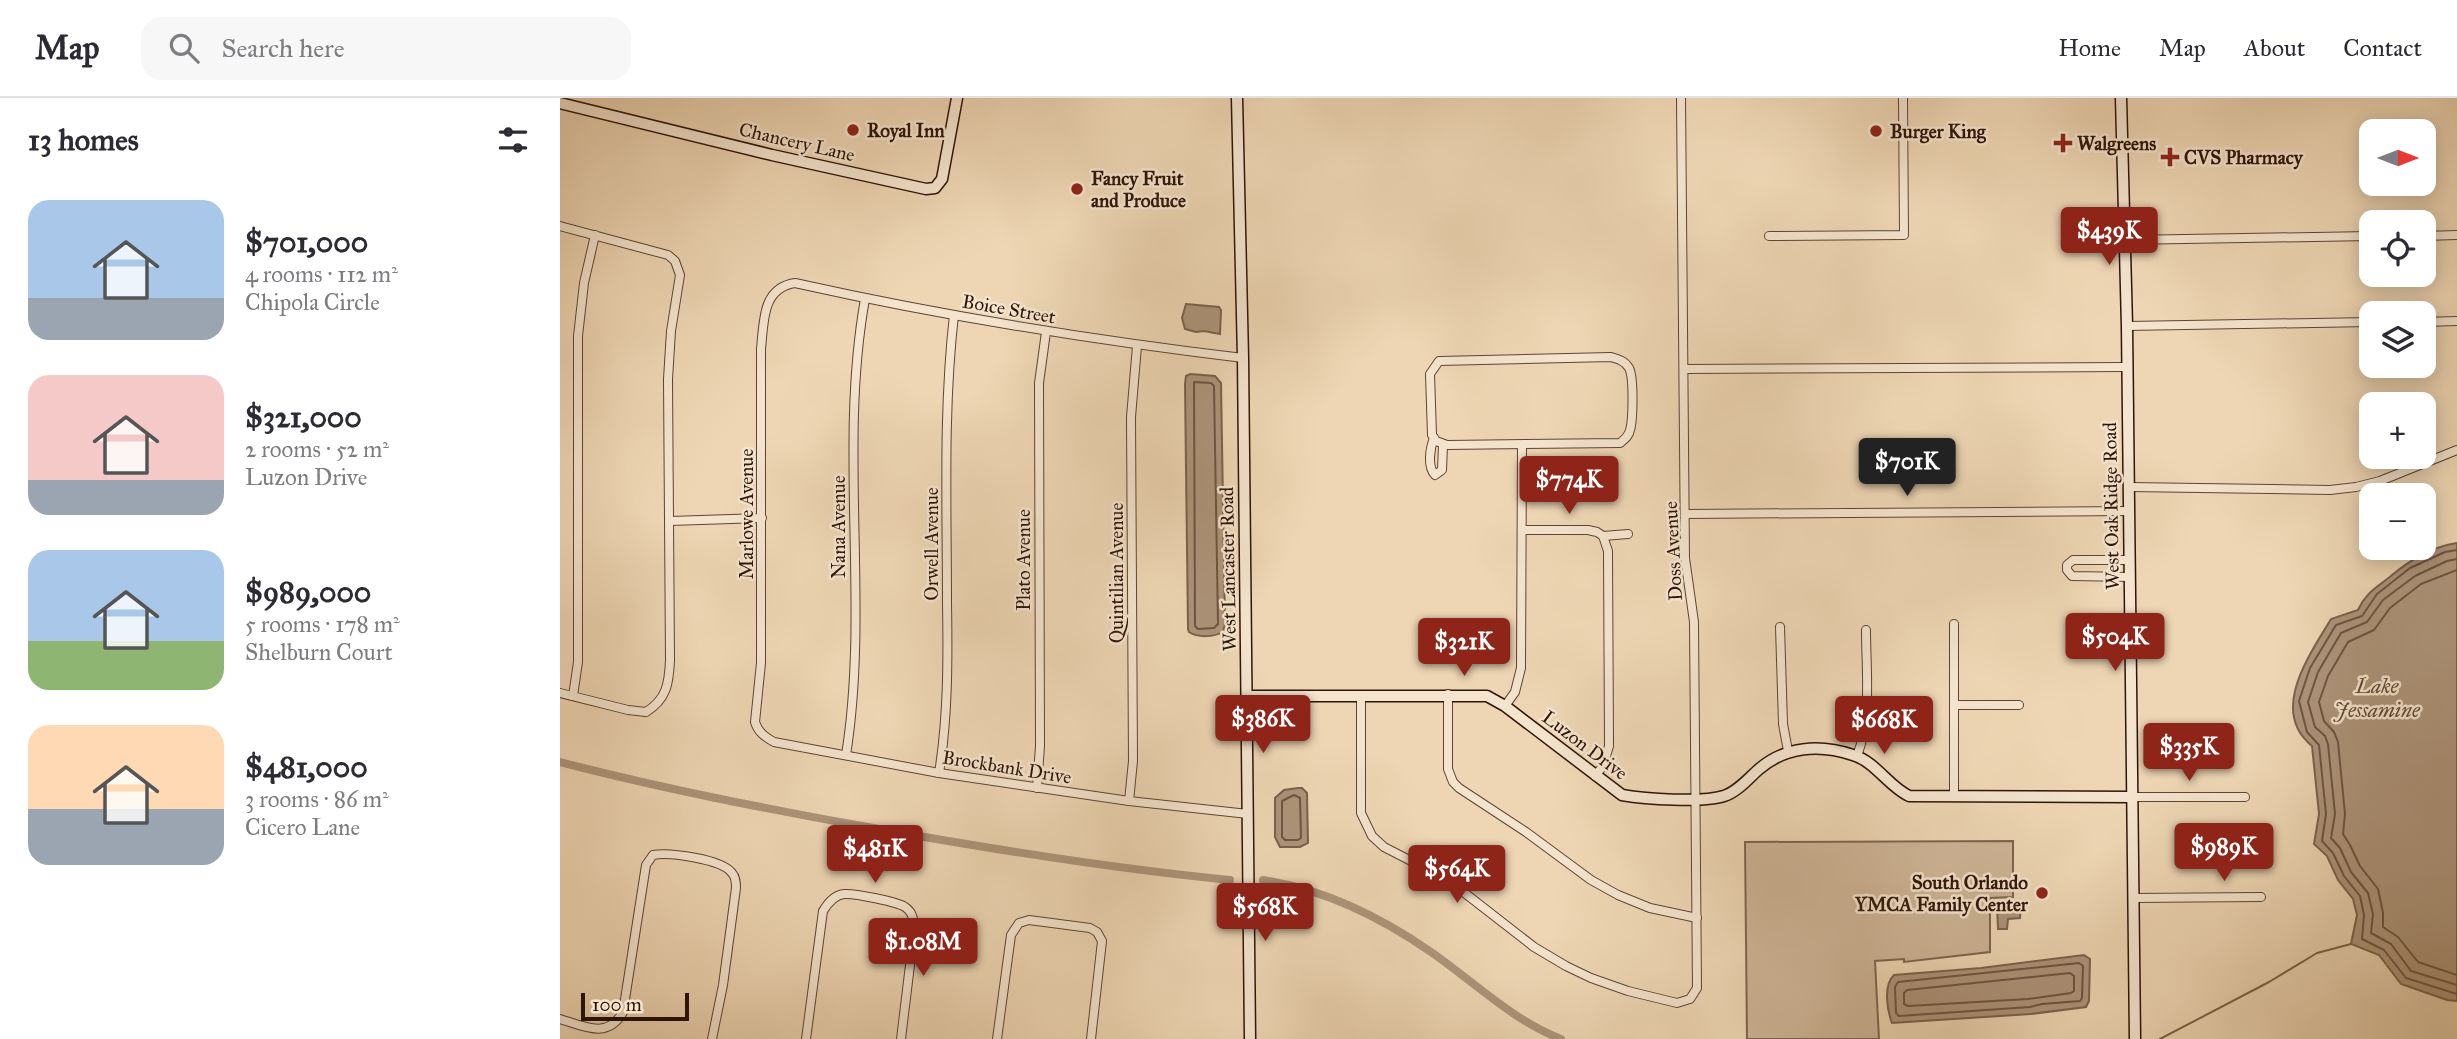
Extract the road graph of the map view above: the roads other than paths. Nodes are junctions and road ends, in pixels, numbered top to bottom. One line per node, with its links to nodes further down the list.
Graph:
1 (957, 98): 6 (street, Chancery Lane)
2 (1237, 98): 23 (street, West Lancaster Road)
3 (1681, 98): 25 (street, Doss Avenue)
4 (1903, 98): 10 (street)
5 (2121, 98): 13 (street, West Oak Ridge Road)
6 (560, 103)
7 (560, 226): 8 (street)
8 (595, 235): 34 (street); 46 (street)
9 (2457, 235): 12 (street)
10 (1769, 236)
11 (2359, 236): 13 (street)
12 (2436, 236)
13 (2125, 240): 20 (street, West Oak Ridge Road)
14 (774, 291): 15 (street, Boice Street); 33 (street, Marlowe Avenue)
15 (864, 299): 16 (street, Boice Street); 53 (street, Nana Avenue)
16 (954, 315): 21 (street, Boice Street); 55 (street, Orwell Avenue)
17 (2457, 321): 18 (street)
18 (2436, 322)
19 (2359, 323): 20 (street)
20 (2127, 326): 24 (street, West Oak Ridge Road)
21 (1046, 332): 22 (street, Boice Street); 57 (street, Plato Avenue)
22 (1137, 345): 23 (street, Boice Street); 62 (street, Quintilian Avenue)
23 (1243, 358): 47 (street, West Lancaster Road)
24 (2127, 367): 25 (street); 30 (street, West Oak Ridge Road)
25 (1684, 369): 32 (street, Doss Avenue)
26 (1434, 438): 27 (street); 27 (street); 28 (street)
27 (1443, 444): 28 (street)
28 (1522, 445): 35 (street)
29 (2457, 450): 30 (street)
30 (2129, 487): 31 (street, West Oak Ridge Road)
31 (2129, 511): 32 (street); 38 (street, West Oak Ridge Road)
32 (1686, 514): 61 (street, Doss Avenue)
33 (762, 518): 34 (street); 51 (street, Marlowe Avenue)
34 (670, 521): 46 (street)
35 (1522, 530): 37 (street); 50 (street)
36 (1628, 534): 37 (street)
37 (1603, 536): 56 (street)
38 (2130, 560): 39 (street, West Oak Ridge Road); 39 (street)
39 (2130, 577): 59 (street, West Oak Ridge Road)
40 (1954, 624): 48 (street)
41 (1780, 627): 52 (street)
42 (1866, 630): 54 (street)
43 (560, 693): 46 (street)
44 (1448, 694): 45 (street, Luzon Drive); 50 (street, Luzon Drive); 66 (street)
45 (1361, 695): 47 (street, Luzon Drive); 66 (street, Doss Avenue)
46 (573, 696)
47 (1247, 696): 63 (street, West Lancaster Road)
48 (1954, 705): 49 (street); 58 (street)
49 (2019, 705)
50 (1505, 706): 56 (street, Luzon Drive)
51 (764, 736): 53 (street, Brockbank Drive)
52 (1788, 751): 54 (street, Luzon Drive); 61 (street, Luzon Drive)
53 (846, 755): 55 (street, Brockbank Drive)
54 (1857, 756): 58 (street, Luzon Drive)
55 (939, 773): 57 (street, Brockbank Drive)
56 (1595, 776): 61 (street, Luzon Drive)
57 (1037, 788): 62 (street, Brockbank Drive)
58 (1954, 797): 59 (street, Luzon Drive)
59 (2132, 797): 60 (street); 65 (street, West Oak Ridge Road)
60 (2245, 797)
61 (1695, 799): 66 (street, Doss Avenue)
62 (1129, 800): 63 (street, Brockbank Drive)
63 (1248, 814): 73 (street, West Lancaster Road)
64 (2261, 897): 65 (street)
65 (2133, 898): 74 (street, West Oak Ridge Road)
66 (1697, 918)
67 (560, 1019): 68 (street)
68 (712, 1039)
69 (806, 1039): 70 (street)
70 (901, 1039)
71 (997, 1039): 72 (street)
72 (1091, 1039)
73 (1250, 1039)
74 (2135, 1039)

